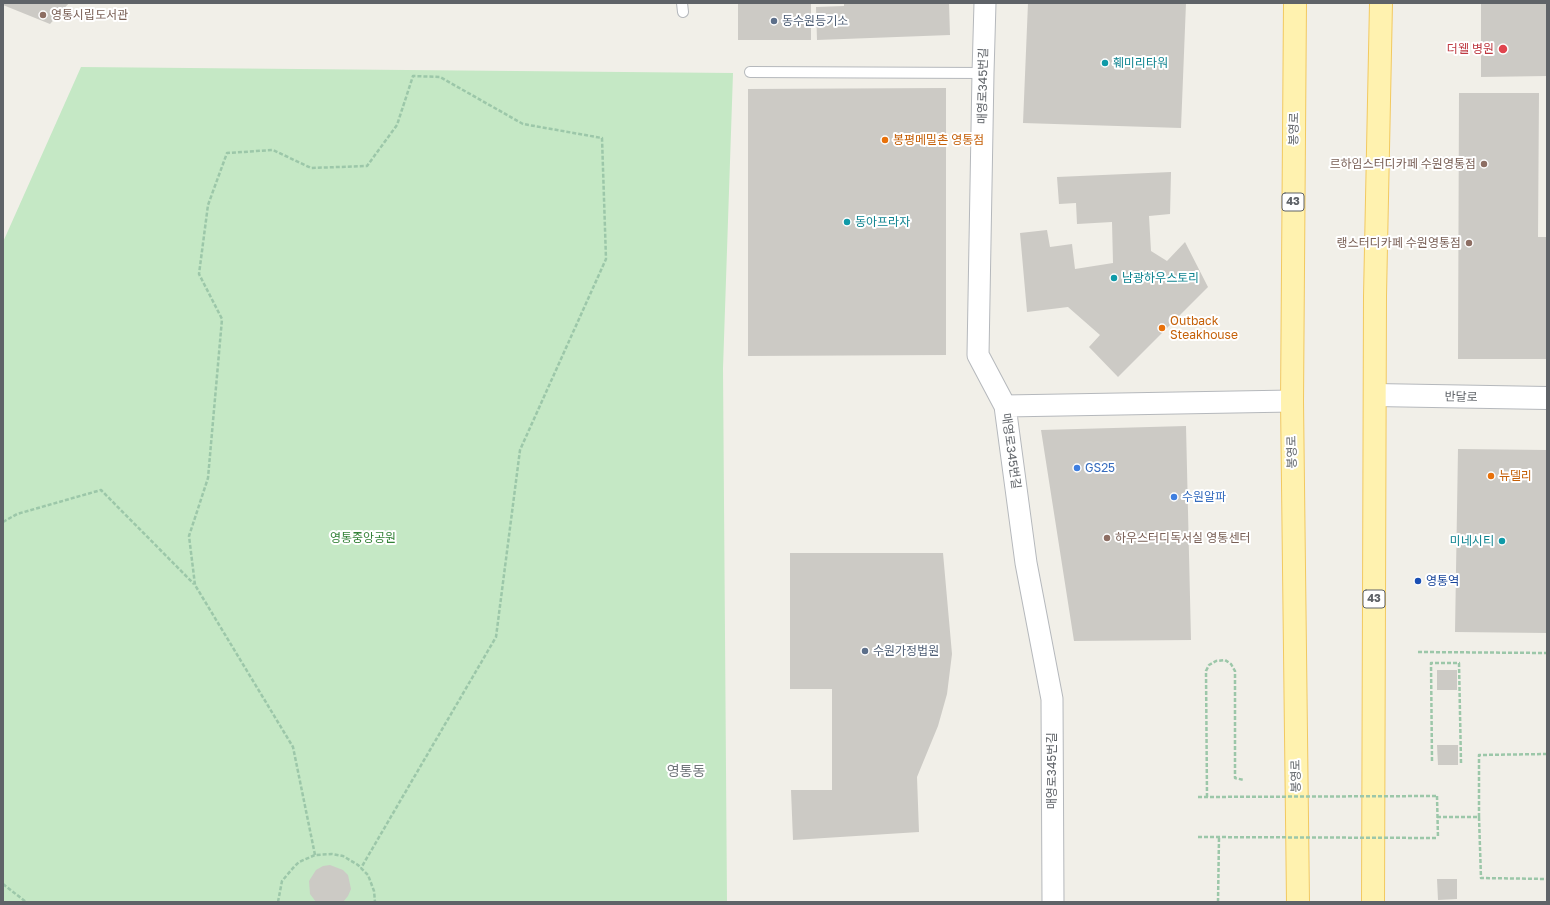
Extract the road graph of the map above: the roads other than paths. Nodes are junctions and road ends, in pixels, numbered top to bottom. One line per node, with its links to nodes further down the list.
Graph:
1 (986, 3): 5 (street, 매영로345번길)
2 (1295, 3): 8 (main road, 봉영로 / 43)
3 (1381, 3): 6 (main road, 43)
4 (750, 72): 5 (lane)
5 (983, 73): 9 (street, 매영로345번길)
6 (1375, 395): 7 (street, 반달로); 12 (main road, 43)
7 (1547, 398)
8 (1292, 401): 9 (street); 11 (main road, 봉영로 / 43)
9 (1005, 406): 10 (street, 매영로345번길)
10 (1052, 902)
11 (1298, 902)
12 (1373, 902)

